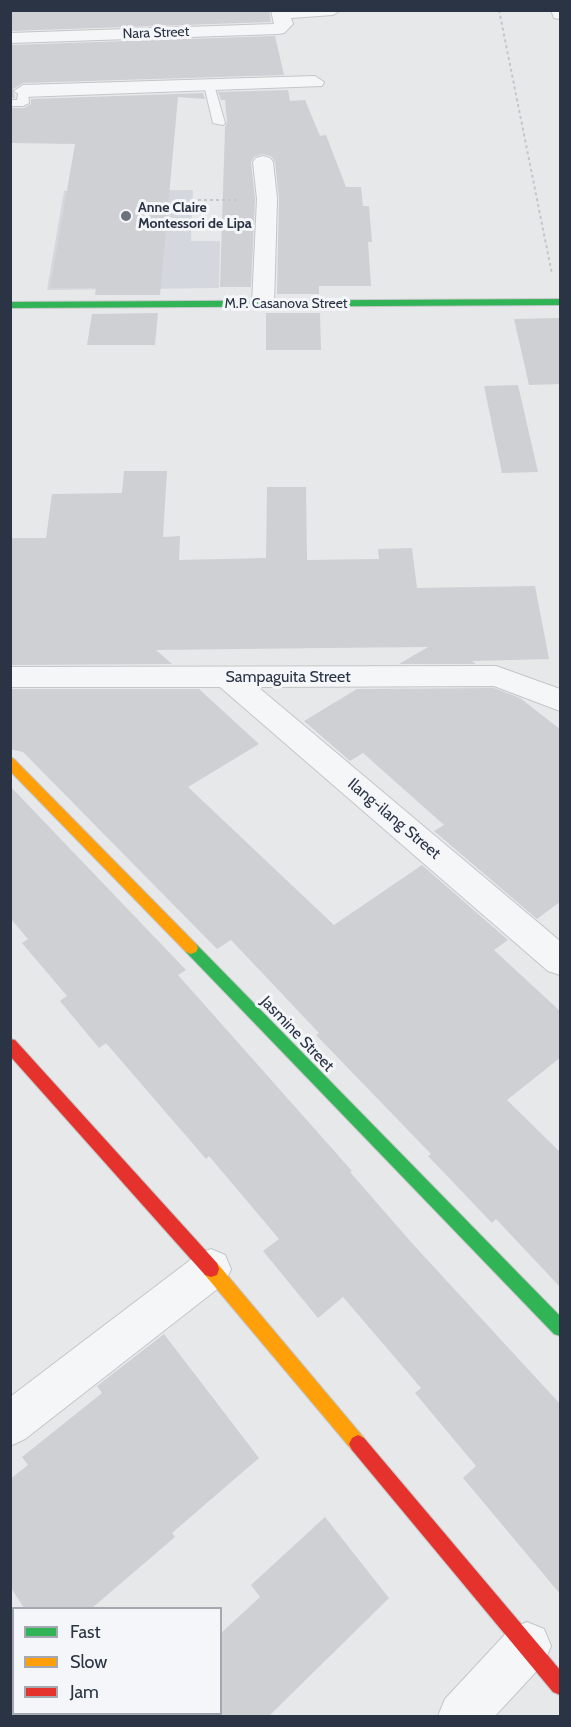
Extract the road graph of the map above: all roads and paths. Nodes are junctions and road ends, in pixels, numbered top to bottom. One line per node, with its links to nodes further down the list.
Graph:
1 (227, 10): 6 (street)
2 (333, 10): 4 (street)
3 (499, 10): 16 (path)
4 (280, 12): 6 (street, Nara Street)
5 (36, 19): 7 (street)
6 (237, 30): 7 (street, Nara Street)
7 (40, 37): 8 (street, Nara Street)
8 (10, 38)
9 (315, 81): 10 (street)
10 (208, 85): 11 (street); 12 (lane)
11 (17, 97)
12 (219, 123)
13 (263, 162): 14 (street)
14 (267, 199): 15 (path); 17 (street)
15 (198, 200)
16 (559, 302): 17 (street, M.P. Casanova Street)
17 (263, 304): 18 (street, M.P. Casanova Street)
18 (10, 305)
19 (10, 677): 20 (street, Sampaguita Street)
20 (227, 677): 21 (street, Sampaguita Street); 23 (street, Ilang-ilang Street)
21 (561, 700)
22 (10, 762): 26 (street, Jasmine Street)
23 (561, 961)
24 (10, 1045): 25 (street)
25 (211, 1269): 27 (street); 28 (street)
26 (561, 1328)
27 (10, 1424)
28 (527, 1646): 29 (street); 30 (street)
29 (561, 1685)
30 (462, 1716)

